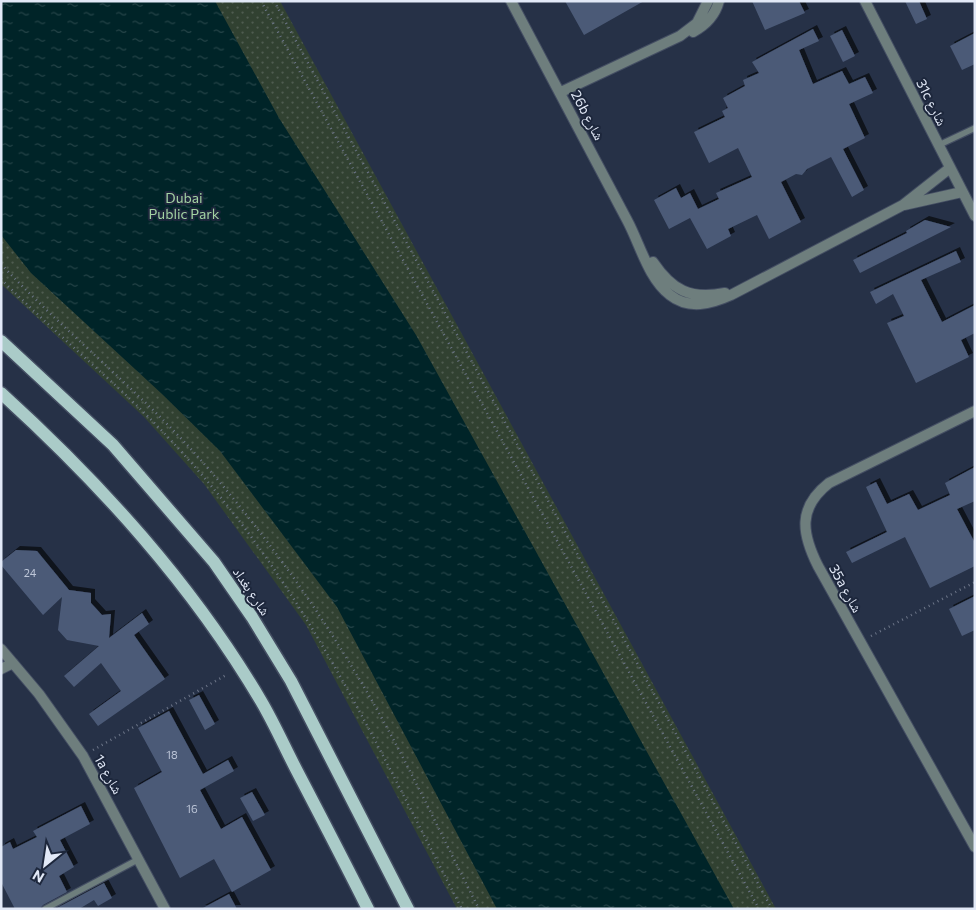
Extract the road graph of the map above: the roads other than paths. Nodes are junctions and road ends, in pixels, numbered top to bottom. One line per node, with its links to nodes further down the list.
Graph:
1 (511, 1): 6 (street, 26b شارع)
2 (708, 1): 5 (street)
3 (719, 1): 5 (street)
4 (865, 1): 8 (street, 31c شارع)
5 (680, 36): 6 (street)
6 (560, 92): 11 (street, 26b شارع)
7 (975, 128): 8 (lane)
8 (939, 145): 9 (street, 31c شارع)
9 (950, 168): 10 (street, 31c شارع); 11 (street, 26b شارع)
10 (962, 192): 11 (street, 26b شارع); 12 (street, 31c شارع)
11 (903, 206)
12 (975, 216)
13 (1, 341): 24 (main road, شارع بغداد)
14 (1, 393): 23 (main road)
15 (975, 411): 19 (street, 35a شارع)
16 (1, 649): 17 (street, 1a شارع)
17 (13, 663): 18 (street); 20 (street, 1a شارع)
18 (1, 669)
19 (975, 847)
20 (139, 859): 21 (lane); 22 (street, 1a شارع)
21 (45, 909)
22 (165, 909)
23 (368, 909)
24 (408, 909)

